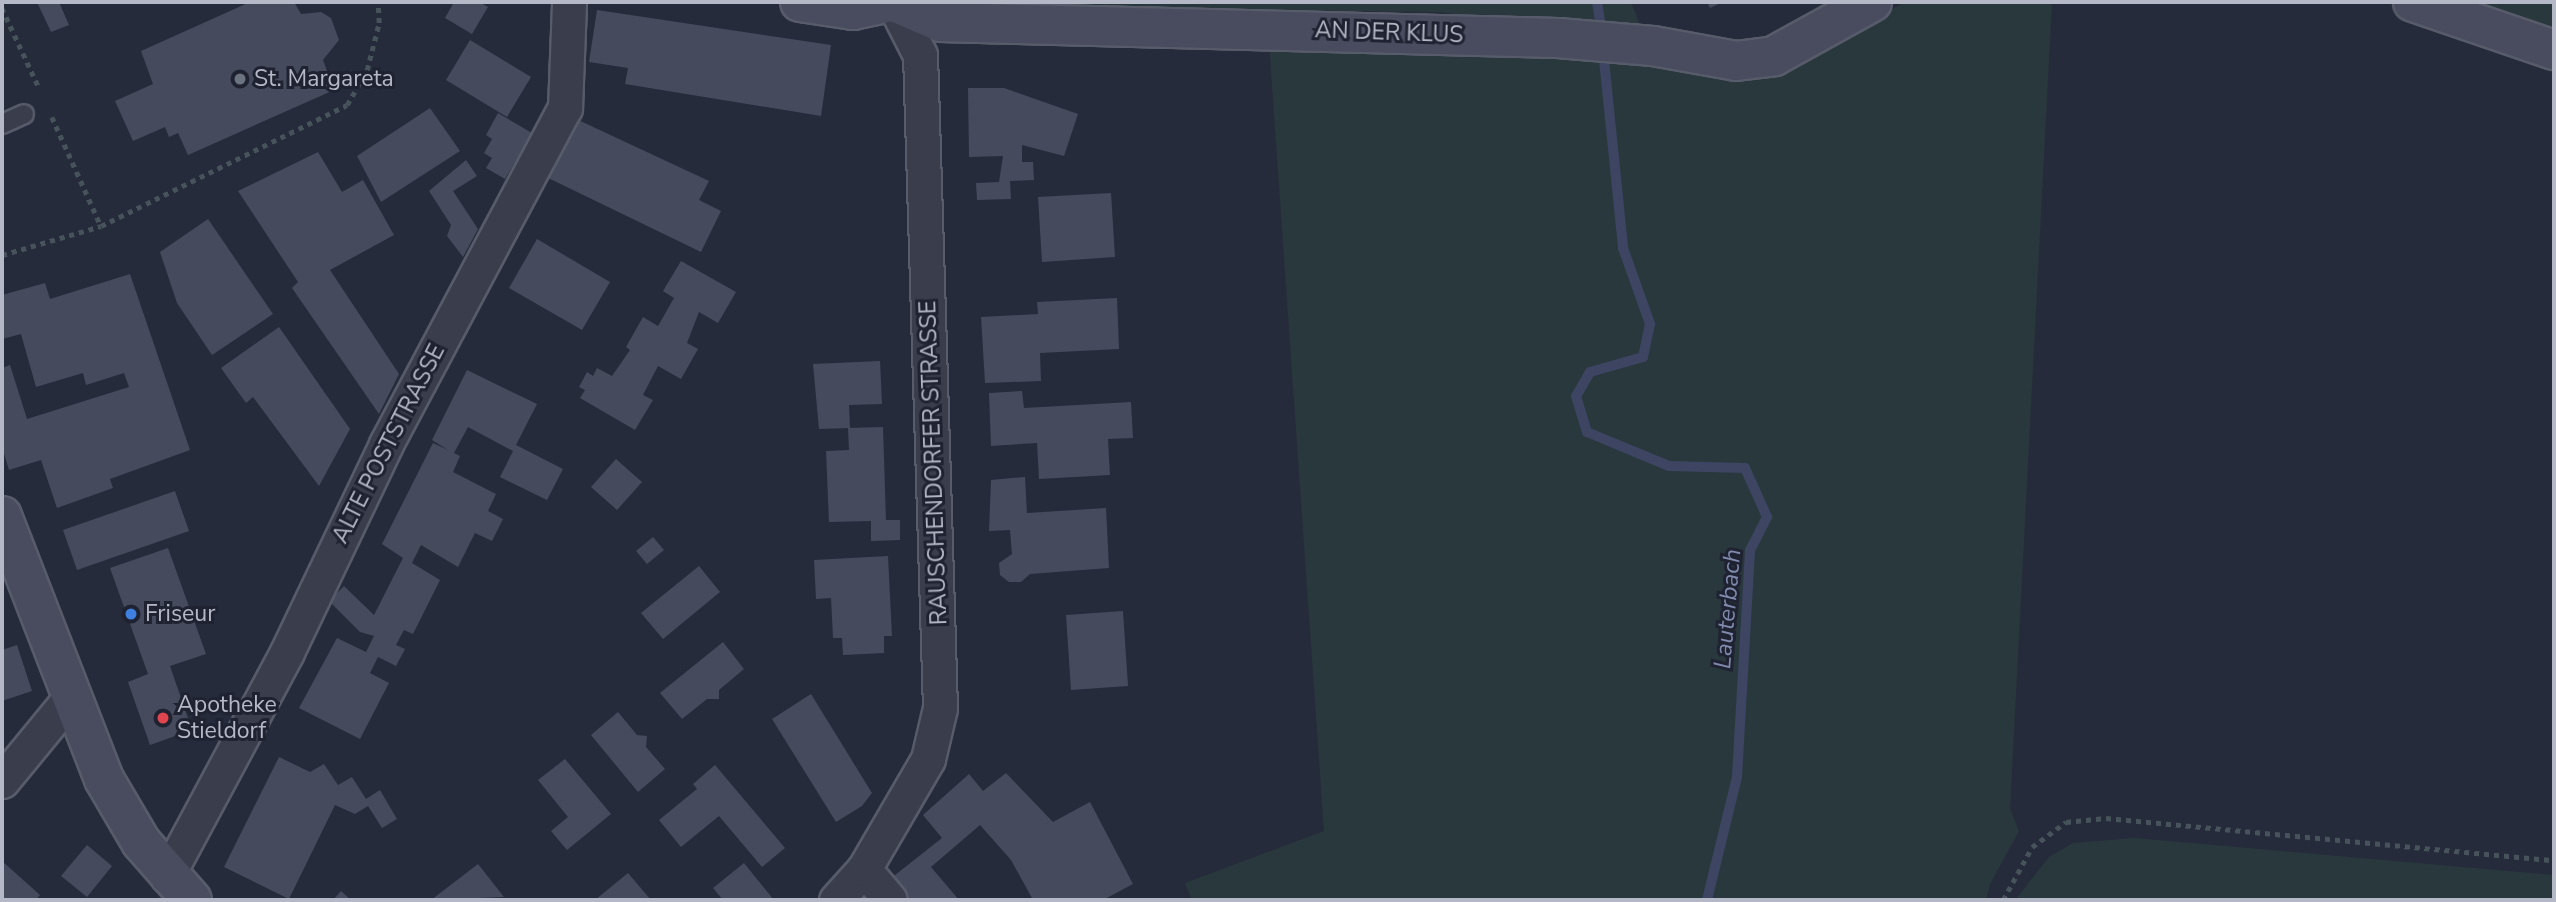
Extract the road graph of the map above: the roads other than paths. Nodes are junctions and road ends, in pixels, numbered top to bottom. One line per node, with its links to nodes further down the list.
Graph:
1 (569, 2): 13 (street, ALTE POSTSTRASSE)
2 (800, 2): 3 (street)
3 (893, 2): 4 (street, AN DER KLUS); 12 (street, RAUSCHENDORFER STRASSE)
4 (1872, 2)
5 (2413, 2): 6 (street)
6 (2554, 50)
7 (24, 114): 8 (lane)
8 (2, 124)
9 (2, 516): 10 (street)
10 (71, 697): 11 (street); 13 (street)
11 (2, 780)
12 (864, 869): 14 (street, RAUSCHENDORFER STRASSE); 15 (street)
13 (174, 890)
14 (836, 900)
15 (890, 900)

